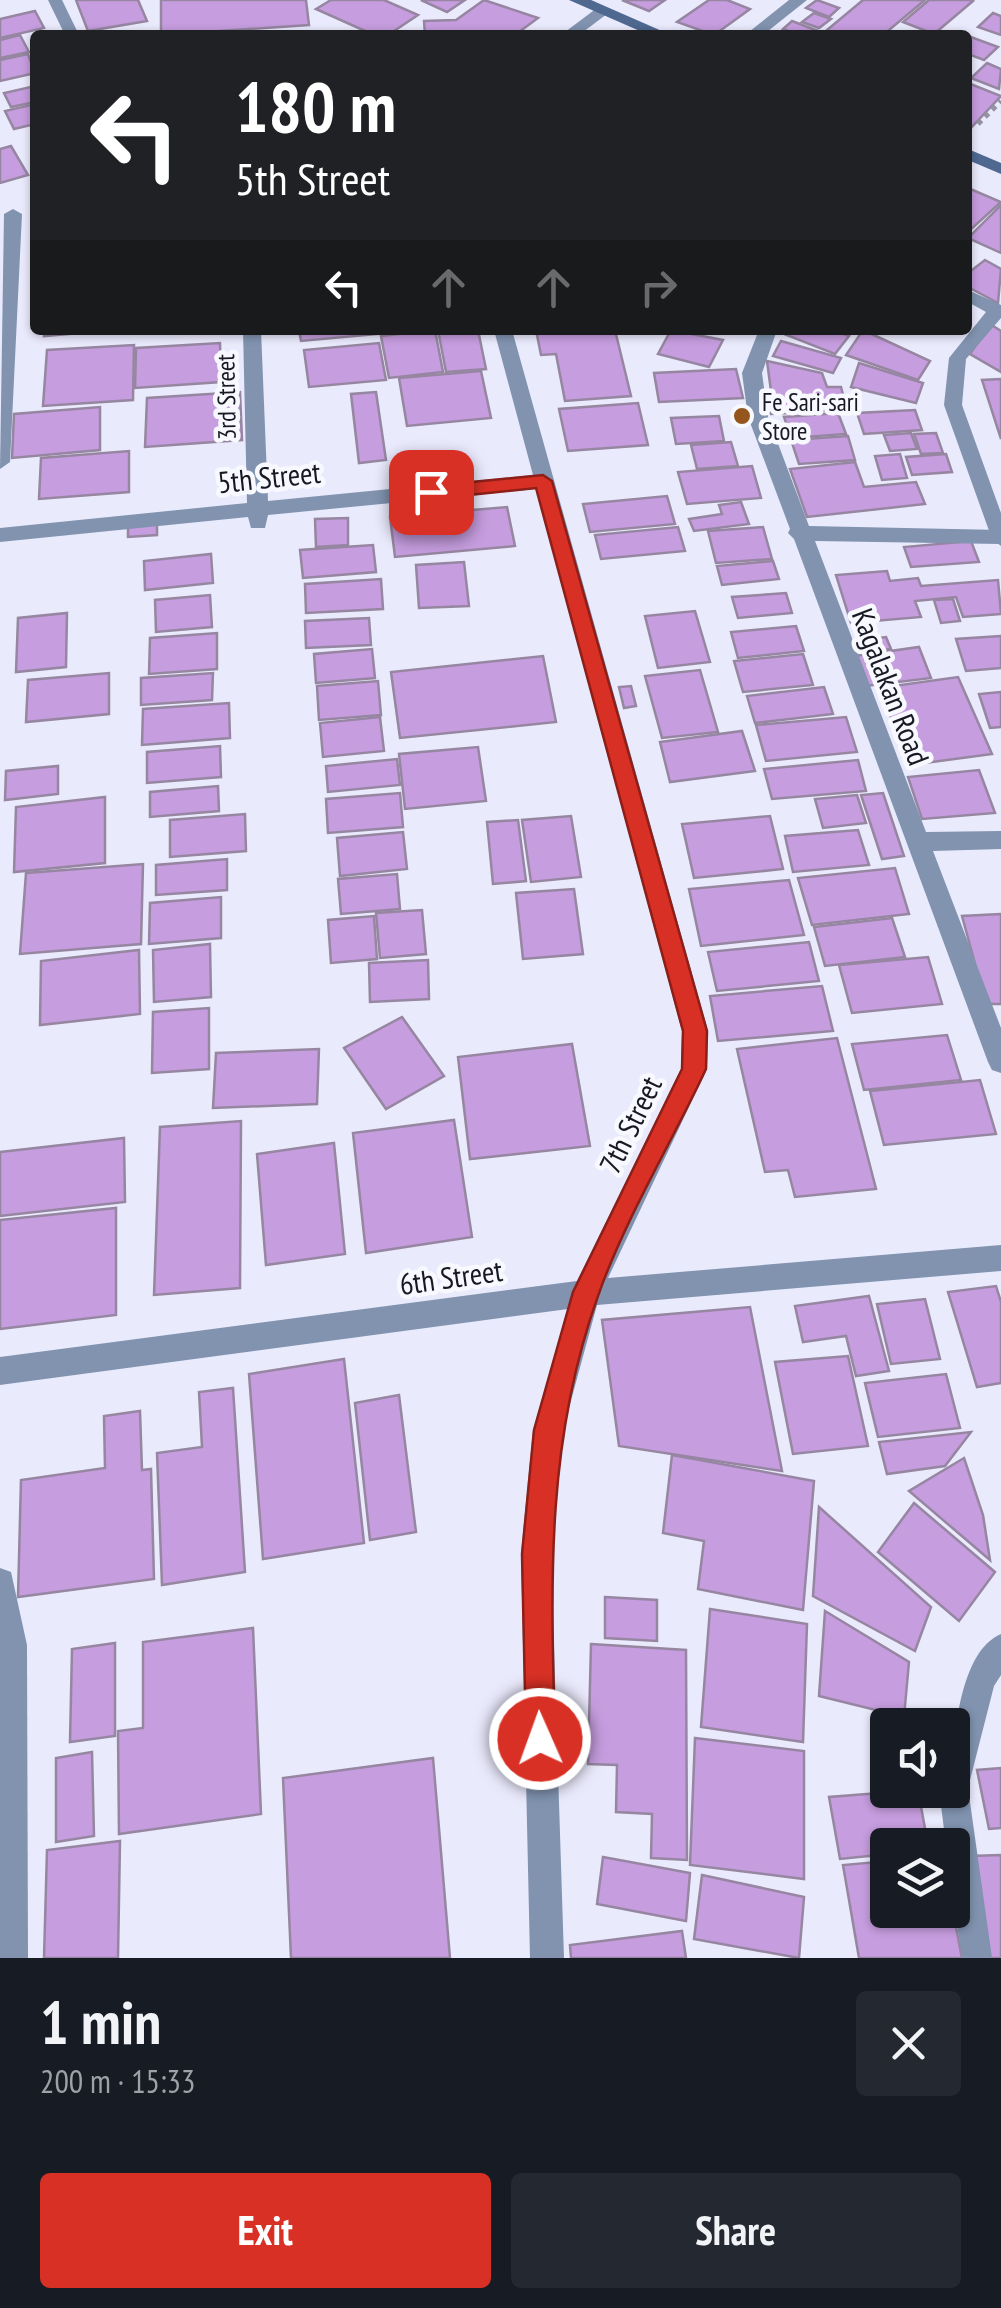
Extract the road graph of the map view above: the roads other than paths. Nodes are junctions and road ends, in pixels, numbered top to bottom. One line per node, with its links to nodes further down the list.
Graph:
1 (55, 0): 5 (lane)
2 (577, 0): 4 (street)
3 (799, 0): 8 (street)
4 (603, 11): 6 (street); 7 (street)
5 (70, 30)
6 (577, 30)
7 (650, 30)
8 (760, 30)
9 (972, 156): 10 (street)
10 (1001, 168)
11 (6, 214): 17 (street)
12 (972, 298): 13 (lane)
13 (999, 311): 23 (lane)
14 (252, 335): 20 (street, 3rd Street)
15 (503, 335): 19 (street, 7th Street)
16 (766, 335): 21 (street, Kagalakan Road)
17 (3, 351): 18 (street)
18 (0, 462)
19 (543, 481): 20 (street, 5th Street); 29 (street, 7th Street)
20 (257, 516): 22 (street, 5th Street)
21 (798, 533): 23 (street); 25 (street, Kagalakan Road)
22 (0, 536)
23 (1001, 538)
24 (1001, 840): 25 (street)
25 (918, 842): 26 (street, Kagalakan Road)
26 (995, 1028): 27 (street, Kagalakan Road)
27 (1001, 1062)
28 (1001, 1258): 29 (street, 6th Street)
29 (586, 1292): 30 (street, 6th Street); 34 (street, 7th Street)
30 (0, 1371)
31 (0, 1584): 33 (street)
32 (1001, 1648): 35 (lane)
33 (11, 1958)
34 (547, 1958)
35 (977, 1958)

